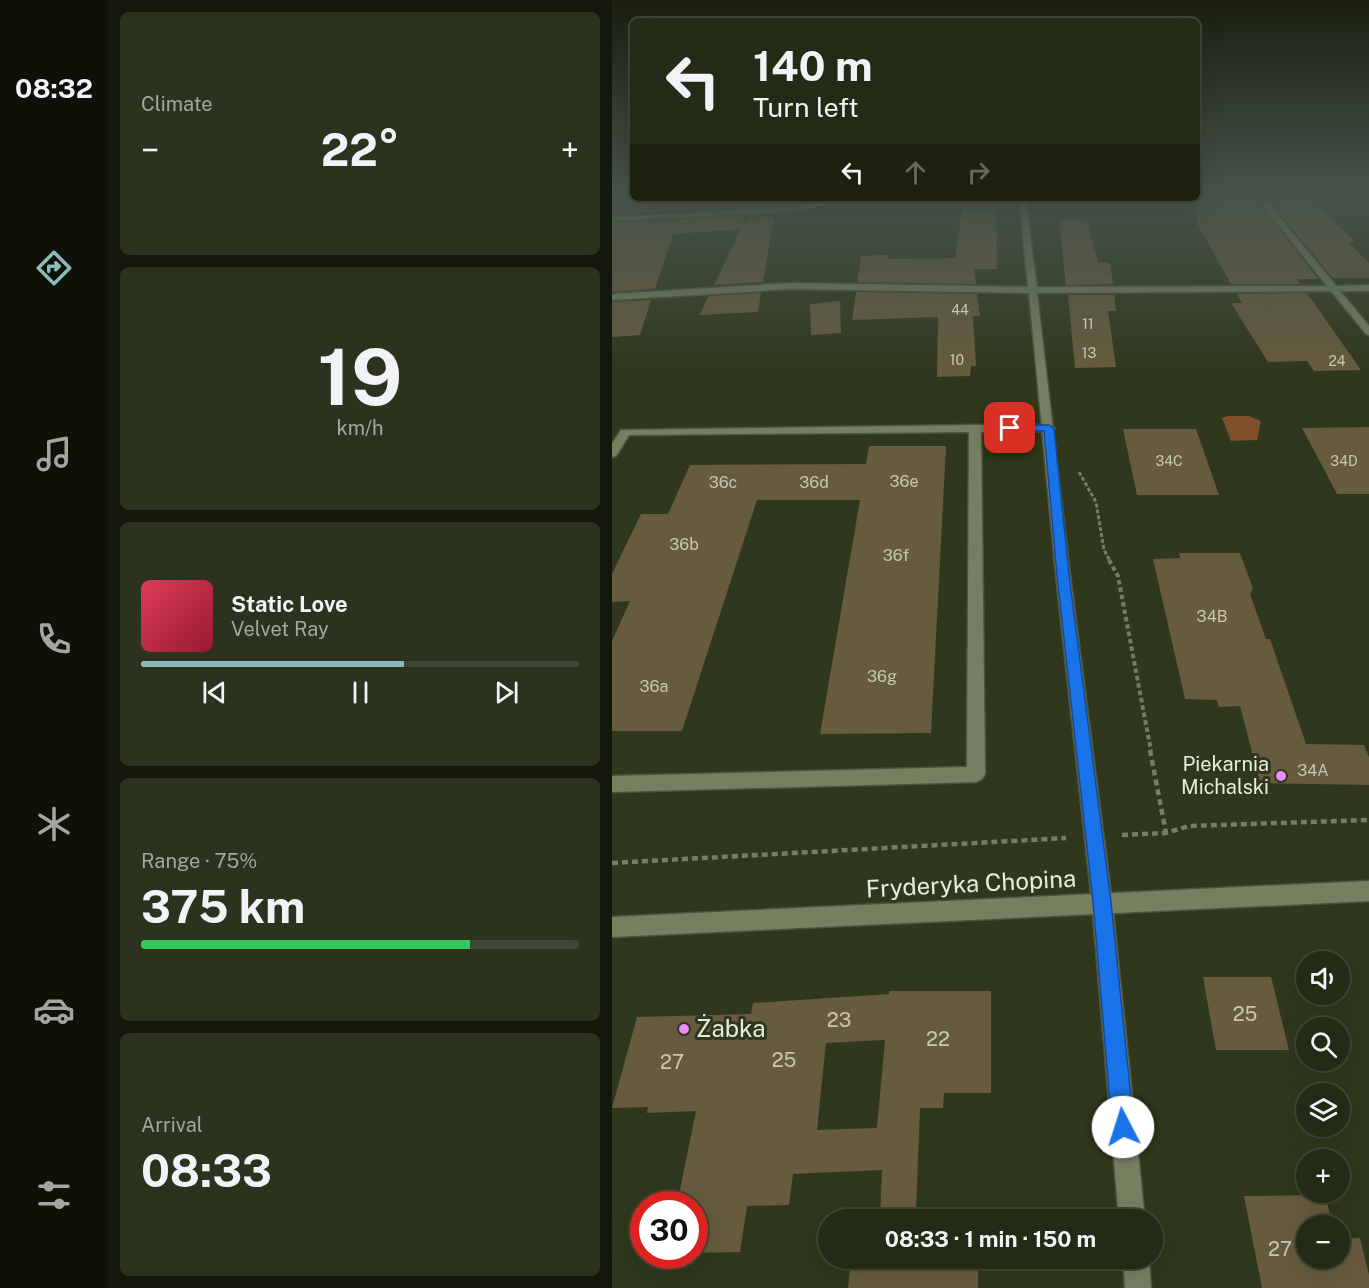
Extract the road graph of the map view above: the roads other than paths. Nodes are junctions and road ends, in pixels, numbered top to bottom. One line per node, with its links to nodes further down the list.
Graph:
1 (1028, 252): 5 (street)
2 (1304, 252): 3 (street)
3 (1334, 288): 4 (street); 5 (street); 7 (street)
4 (1369, 288)
5 (1033, 290): 6 (street); 8 (street)
6 (612, 297)
7 (1369, 332)
8 (1049, 428): 9 (street); 13 (street)
9 (975, 429): 10 (street); 11 (street)
10 (612, 454)
11 (612, 784)
12 (1369, 891): 13 (street, Fryderyka Chopina)
13 (1102, 902): 14 (street, Fryderyka Chopina); 15 (street)
14 (612, 927)
15 (1131, 1209)
16 (1137, 1269): 17 (street)
17 (1138, 1288)

